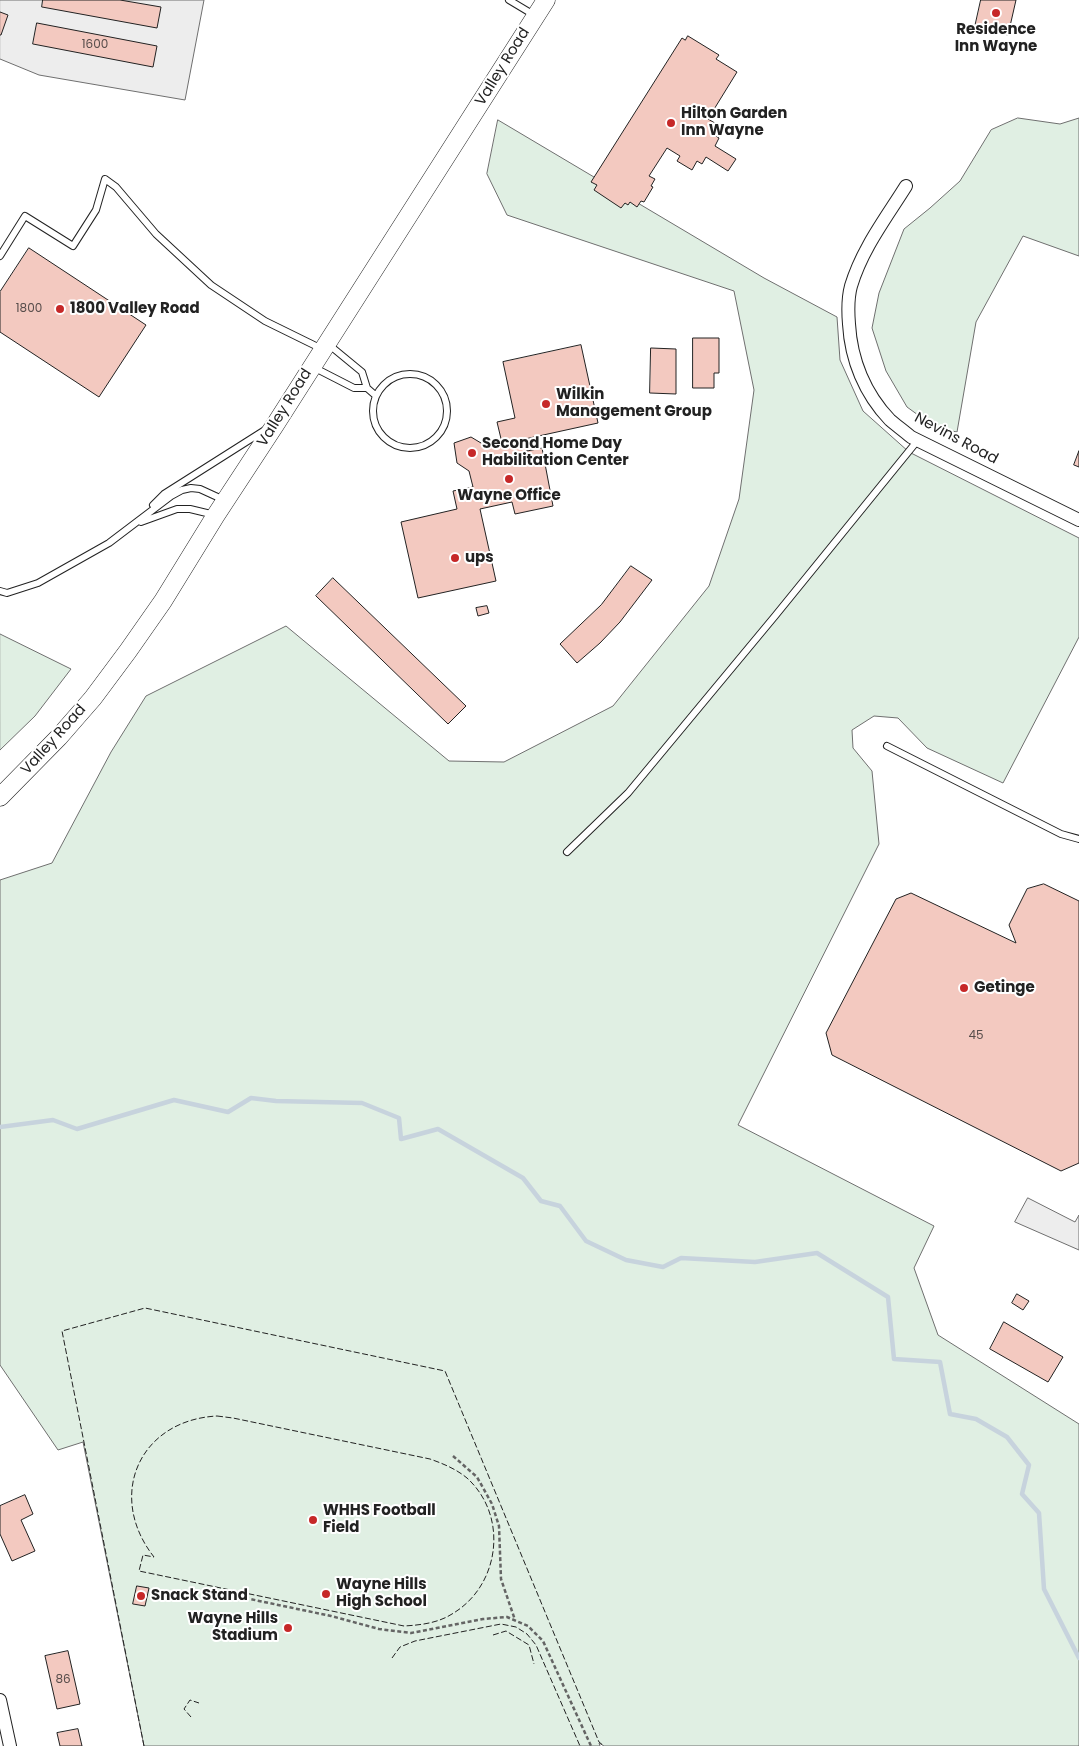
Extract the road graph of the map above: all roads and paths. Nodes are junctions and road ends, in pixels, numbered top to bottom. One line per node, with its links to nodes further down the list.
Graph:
1 (509, 0): 3 (lane)
2 (546, 0): 3 (main road, Valley Road)
3 (536, 16): 6 (main road, Valley Road)
4 (906, 186): 11 (street, Nevins Road)
5 (0, 256): 6 (lane)
6 (325, 346): 7 (main road, Valley Road); 8 (lane)
7 (312, 367): 8 (lane); 10 (main road, Valley Road)
8 (366, 388): 9 (lane)
9 (375, 395): 9 (lane)
10 (275, 425): 12 (main road, Valley Road); 14 (lane)
11 (918, 440): 13 (street, Nevins Road); 19 (lane)
12 (221, 508): 14 (lane); 14 (lane); 17 (main road, Valley Road)
13 (1079, 520)
14 (135, 524): 15 (lane)
15 (0, 591)
16 (887, 746): 18 (lane)
17 (0, 797)
18 (1079, 839)
19 (568, 852)
20 (453, 1456): 22 (path)
21 (245, 1598): 22 (path)
22 (515, 1620): 26 (path)
23 (0, 1700): 24 (street)
24 (3, 1729): 25 (street)
25 (10, 1746)
26 (591, 1746)

